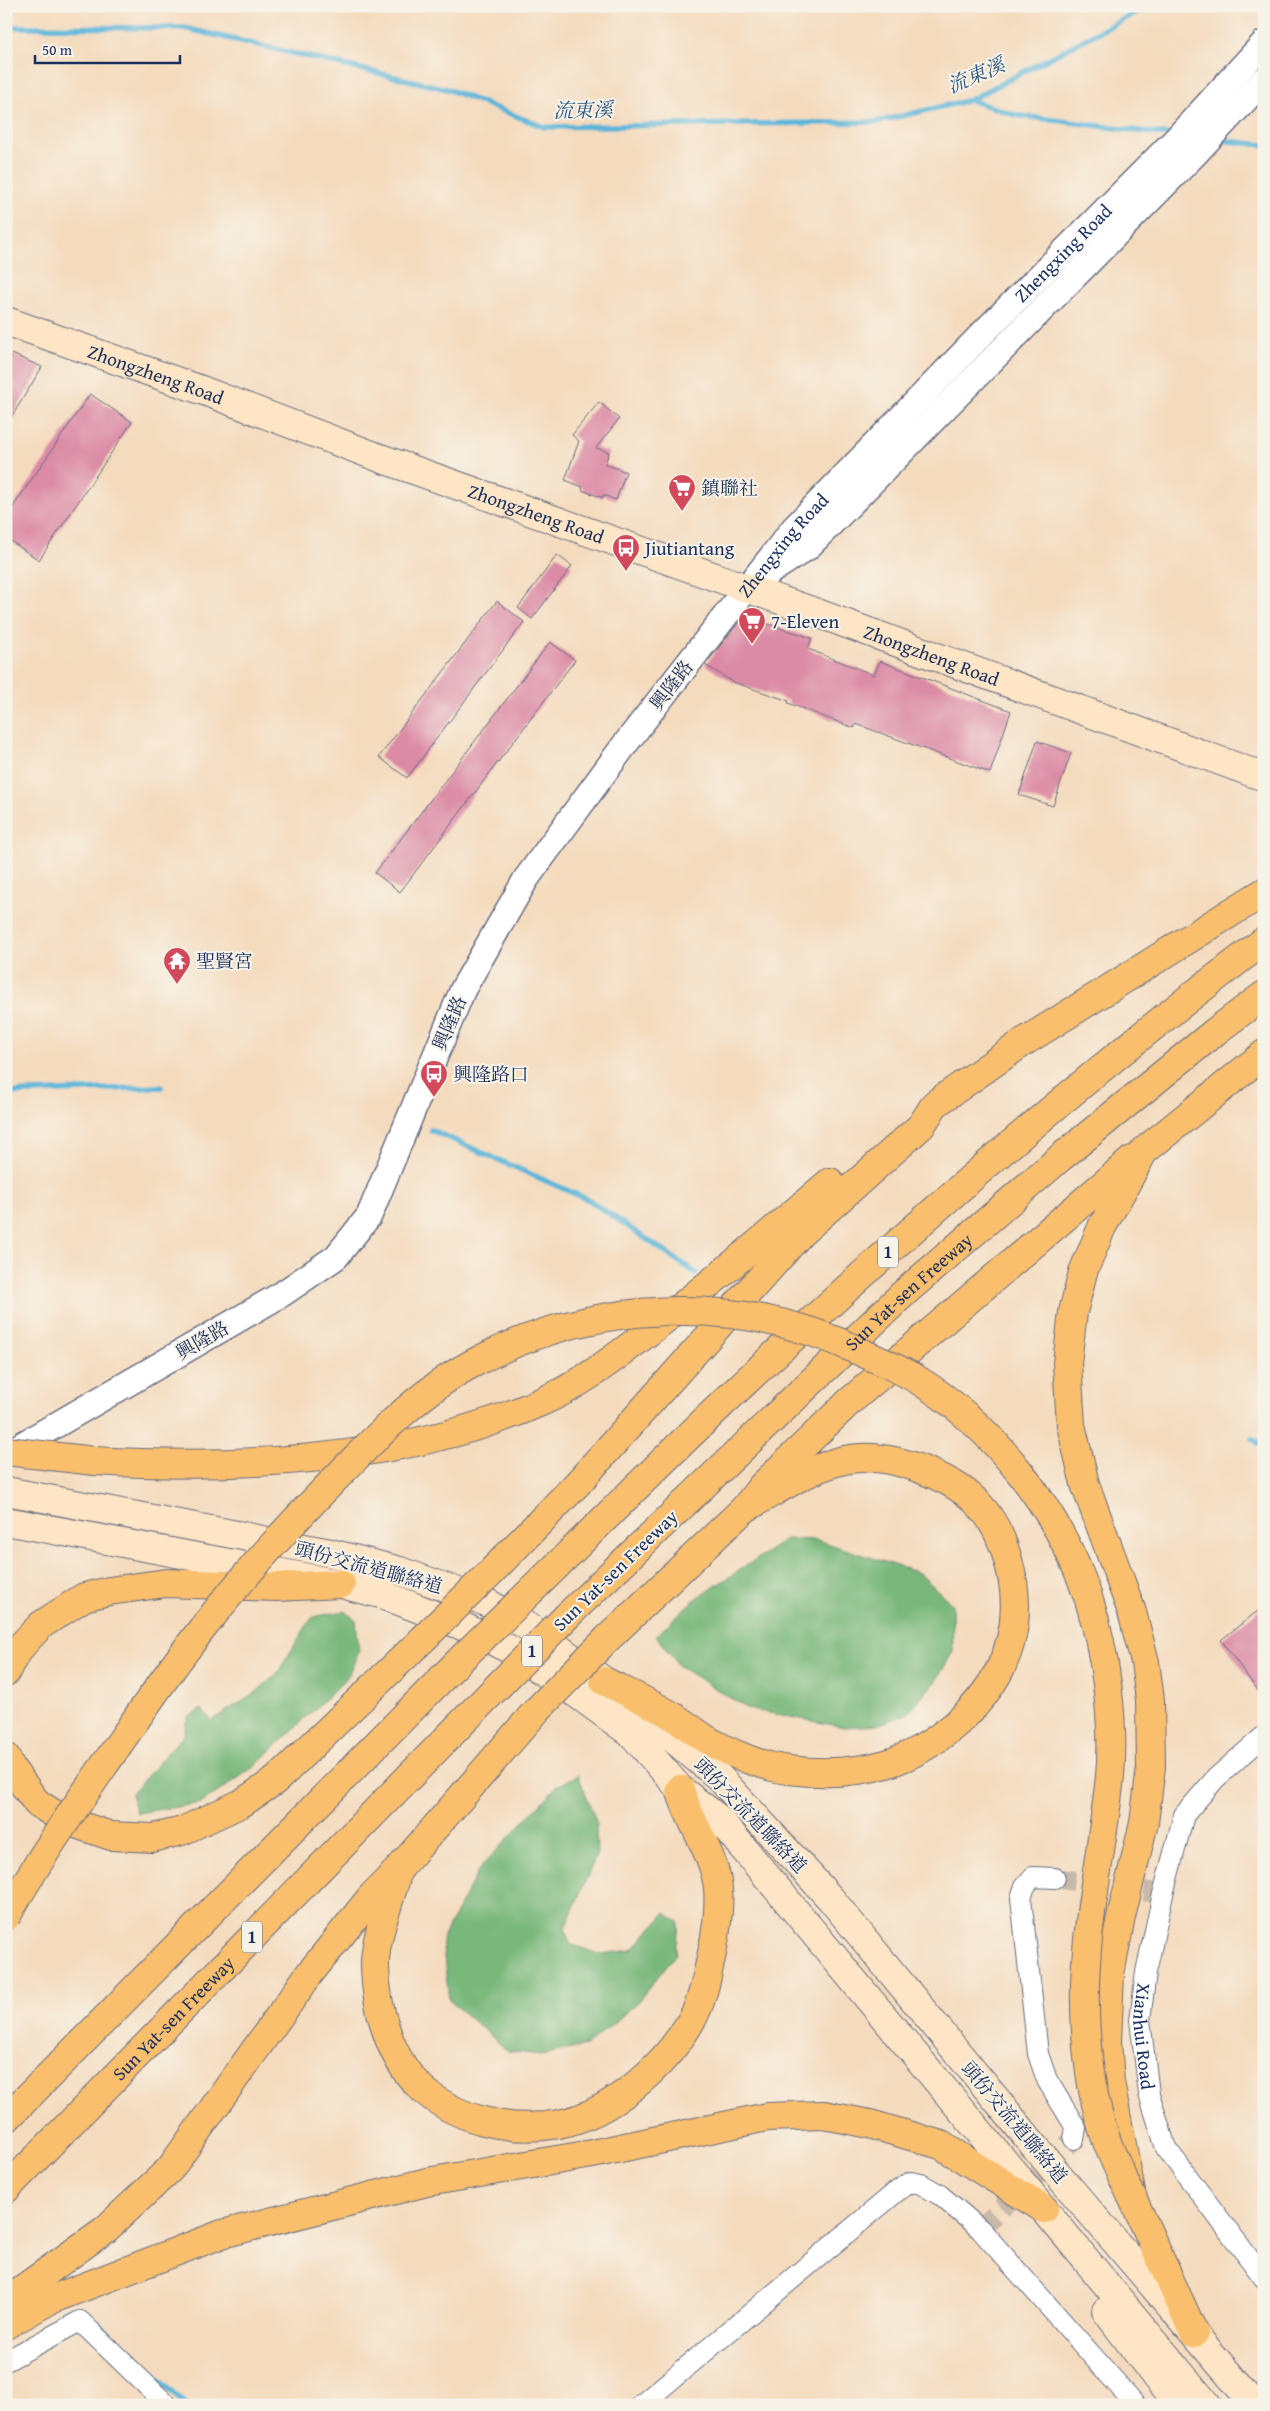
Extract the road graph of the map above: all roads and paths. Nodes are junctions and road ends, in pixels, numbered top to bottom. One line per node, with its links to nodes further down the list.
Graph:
1 (1264, 43): 3 (street, Zhengxing Road)
2 (1264, 80): 3 (street, Zhengxing Road)
3 (1186, 147): 5 (street, Zhengxing Road)
4 (6, 321): 5 (main road, Zhongzheng Road)
5 (745, 589): 6 (main road, Zhongzheng Road); 13 (street, 興隆路)
6 (1264, 777)
7 (1264, 892): 11 (highway)
8 (1264, 941): 26 (highway, 1, bridge)
9 (1264, 995): 28 (highway, Sun Yat-sen Freeway / 1, bridge)
10 (1264, 1054): 12 (highway)
11 (935, 1104): 13 (highway, bridge); 21 (highway, bridge)
12 (1144, 1151): 15 (highway); 29 (highway)
13 (6, 1453)
14 (6, 1491): 19 (main road, 頭份交流道聯絡道)
15 (744, 1509): 19 (highway); 23 (highway, bridge)
16 (6, 1521): 17 (main road, 頭份交流道聯絡道)
17 (342, 1584): 18 (highway); 22 (main road, 頭份交流道聯絡道)
18 (6, 1672)
19 (604, 1680): 34 (main road, 頭份交流道聯絡道)
20 (1264, 1736): 31 (street, Xianhui Road)
21 (6, 1757)
22 (680, 1789): 23 (highway); 30 (main road, 頭份交流道聯絡道)
23 (398, 1870): 32 (highway)
24 (1055, 1878): 27 (street)
25 (6, 1917): 29 (highway, bridge)
26 (6, 2119)
27 (1074, 2139)
28 (6, 2189)
29 (1132, 2197): 34 (highway)
30 (1044, 2209): 33 (highway); 40 (main road); 41 (main road, 頭份交流道聯絡道)
31 (1264, 2278)
32 (6, 2301)
33 (6, 2325)
34 (1194, 2333): 36 (main road); 42 (main road, 頭份交流道聯絡道)
35 (6, 2361): 37 (street)
36 (1264, 2389)
37 (167, 2405)
38 (641, 2405): 39 (street)
39 (1136, 2405)
40 (1177, 2405)
41 (1207, 2405)
42 (1255, 2405)

